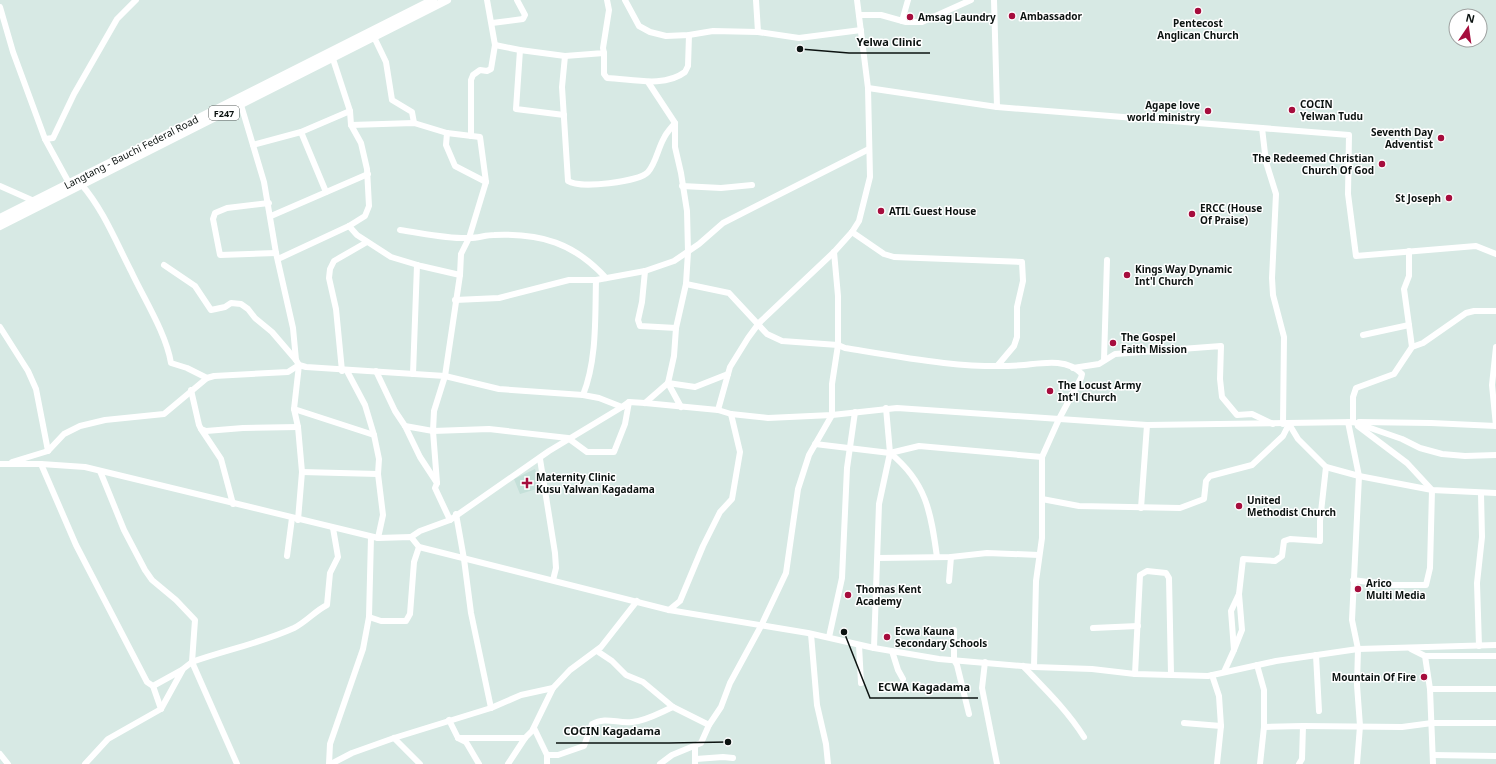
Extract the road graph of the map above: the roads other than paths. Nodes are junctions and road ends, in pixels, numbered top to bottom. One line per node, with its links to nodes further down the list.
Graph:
1 (136, 0): 39 (street)
2 (433, 0): 44 (main road, Langtang - Bauchi Federal Road / F247)
3 (448, 0): 20 (main road, F247)
4 (487, 0): 16 (street)
5 (517, 0): 16 (street)
6 (607, 0): 23 (street)
7 (625, 0): 19 (street)
8 (756, 0): 18 (street)
9 (857, 0): 14 (street)
10 (908, 0): 15 (street)
11 (971, 0): 15 (street)
12 (994, 0): 29 (street)
13 (0, 7): 39 (street)
14 (859, 15): 15 (street); 17 (street)
15 (902, 21)
16 (492, 23): 21 (street)
17 (861, 30): 18 (street); 27 (street)
18 (758, 32): 19 (street)
19 (689, 35): 26 (street)
20 (374, 37): 25 (main road, F247); 32 (street)
21 (495, 45): 22 (street); 38 (street)
22 (520, 50): 24 (street); 31 (street)
23 (604, 53): 24 (street); 26 (street)
24 (564, 56): 31 (street)
25 (333, 59): 28 (main road, F247); 30 (street)
26 (648, 82): 34 (street)
27 (868, 88): 29 (street); 41 (street)
28 (241, 105): 40 (street); 45 (main road, F247)
29 (997, 107): 35 (street)
30 (350, 111): 33 (street); 36 (street)
31 (564, 115): 34 (street)
32 (414, 123): 33 (street); 37 (street)
33 (351, 124): 42 (street)
34 (675, 124): 47 (street)
35 (1262, 128): 60 (street); 109 (street)
36 (301, 132): 40 (street); 49 (street)
37 (447, 133): 38 (street); 43 (street)
38 (471, 136): 43 (street)
39 (45, 139): 44 (street)
40 (253, 145): 51 (street)
41 (869, 150): 57 (street); 61 (street)
42 (368, 174): 49 (street); 55 (street)
43 (486, 182): 58 (street)
44 (69, 183): 50 (main road, Langtang - Bauchi Federal Road / F247)
45 (81, 184): 54 (main road, F247); 92 (street)
46 (752, 185): 47 (street)
47 (682, 186): 61 (street)
48 (2, 187): 50 (street)
49 (326, 192): 52 (street)
50 (34, 201): 53 (main road, Langtang - Bauchi Federal Road / F247)
51 (269, 203): 52 (street); 64 (street)
52 (271, 216): 64 (street)
53 (0, 218)
54 (0, 226)
55 (349, 226): 59 (street); 64 (street)
56 (400, 230): 58 (street)
57 (852, 232): 62 (street); 85 (street)
58 (469, 238): 69 (street); 70 (street)
59 (367, 242): 67 (street); 87 (street)
60 (1409, 251): 63 (street); 76 (street)
61 (688, 252): 68 (street); 72 (street)
62 (834, 252): 75 (street); 80 (street)
63 (1496, 254)
64 (277, 256): 84 (street)
65 (1107, 260): 83 (street)
66 (164, 265): 84 (street)
67 (417, 265): 69 (street); 89 (street)
68 (645, 271): 70 (street); 78 (street)
69 (460, 275): 73 (street)
70 (606, 278): 71 (street)
71 (596, 280): 73 (street); 95 (street)
72 (686, 284): 75 (street); 78 (street)
73 (455, 300): 91 (street)
74 (1496, 312): 81 (street)
75 (758, 325): 80 (street); 90 (street)
76 (1409, 325): 79 (street); 81 (street)
77 (0, 327): 120 (street)
78 (676, 328): 93 (street)
79 (1363, 335)
80 (838, 345): 85 (street); 105 (street)
81 (1412, 347): 107 (street)
82 (1496, 347): 112 (street)
83 (1104, 360): 86 (street); 108 (street)
84 (297, 362): 87 (street); 92 (street); 101 (street)
85 (998, 365): 86 (street)
86 (1073, 368): 106 (street)
87 (345, 371): 88 (street); 116 (street)
88 (376, 371): 89 (street); 111 (street)
89 (413, 374): 91 (street)
90 (728, 374): 93 (street); 102 (street)
91 (445, 376): 95 (street); 115 (street)
92 (207, 378): 94 (street)
93 (668, 383): 97 (street); 99 (street)
94 (191, 390): 114 (street); 120 (street)
95 (583, 395): 98 (street)
96 (629, 402): 97 (street); 98 (street); 117 (street)
97 (645, 403): 99 (street)
98 (622, 407): 117 (street)
99 (681, 407): 102 (street)
100 (886, 408): 103 (street); 106 (street); 121 (street)
101 (294, 409): 113 (street); 116 (street)
102 (718, 410): 104 (street)
103 (855, 412): 105 (street); 119 (street)
104 (731, 414): 105 (street); 158 (street)
105 (832, 415): 118 (street)
106 (1059, 418): 110 (street); 123 (street)
107 (1351, 422): 109 (street); 112 (street); 122 (street); 131 (street); 133 (street)
108 (1274, 424): 109 (street); 110 (street)
109 (1286, 424): 127 (street); 138 (street)
110 (1147, 425): 138 (street)
111 (405, 426): 115 (street); 132 (street)
112 (1496, 426)
113 (298, 427): 114 (street); 129 (street)
114 (201, 429): 137 (street)
115 (433, 431): 117 (street); 132 (street)
116 (374, 435): 130 (street)
117 (568, 438): 124 (street)
118 (815, 444): 119 (street); 160 (street)
119 (850, 448): 121 (street); 165 (street)
120 (48, 451): 125 (street)
121 (890, 453): 123 (street); 149 (street); 151 (street)
122 (1496, 455)
123 (1042, 457): 136 (street)
124 (540, 459): 139 (street); 153 (street)
125 (3, 464): 126 (street)
126 (41, 464): 128 (street); 191 (street)
127 (1326, 466): 131 (street); 156 (street)
128 (100, 471): 137 (street); 179 (street)
129 (302, 472): 130 (street); 140 (street)
130 (378, 474): 145 (street)
131 (1359, 476): 133 (street); 154 (street)
132 (437, 483): 141 (street)
133 (1432, 490): 135 (street); 154 (street)
134 (1496, 493): 135 (street)
135 (1481, 494): 167 (street)
136 (1042, 499): 138 (street); 147 (street)
137 (233, 504): 140 (street)
138 (1141, 508)
139 (456, 514): 141 (street); 152 (street)
140 (295, 519): 142 (street); 148 (street)
141 (450, 520): 144 (street)
142 (333, 528): 143 (street); 179 (street)
143 (371, 537): 145 (street); 159 (street)
144 (411, 537): 145 (street); 146 (street)
145 (378, 538)
146 (419, 547): 152 (street); 159 (street)
147 (1039, 555): 150 (street); 183 (street)
148 (287, 556)
149 (936, 557): 150 (street); 151 (street)
150 (951, 557): 155 (street)
151 (878, 558): 169 (street)
152 (464, 559): 153 (street); 196 (street)
153 (553, 580): 157 (street)
154 (1353, 580): 171 (street)
155 (949, 581)
156 (1239, 594): 172 (street); 172 (street)
157 (637, 601): 158 (street); 173 (street)
158 (669, 610): 160 (street)
159 (369, 617): 224 (street)
160 (761, 626): 164 (street); 204 (street)
161 (1138, 626): 162 (street); 186 (street); 187 (street)
162 (1093, 628)
163 (954, 630): 178 (street)
164 (811, 634): 165 (street); 230 (street)
165 (829, 637): 166 (street)
166 (859, 645): 169 (street); 190 (street)
167 (1478, 646): 168 (street); 170 (street)
168 (1496, 646)
169 (874, 648): 174 (street)
170 (1409, 648): 171 (street); 176 (street)
171 (1358, 649): 175 (street); 207 (street)
172 (1234, 650): 185 (street)
173 (597, 651): 192 (street); 195 (street)
174 (892, 652): 178 (street); 189 (street)
175 (1316, 655): 181 (street); 198 (street)
176 (1426, 656): 177 (street); 193 (street)
177 (1496, 656)
178 (954, 660): 180 (street); 199 (street)
179 (192, 662): 184 (street); 223 (street)
180 (984, 662): 182 (street); 231 (street)
181 (1257, 665): 185 (street); 208 (street)
182 (1023, 666): 183 (street); 210 (street)
183 (1034, 667): 186 (street)
184 (183, 669): 191 (street); 197 (street)
185 (1224, 672): 188 (street)
186 (1135, 674): 187 (street)
187 (1171, 674): 188 (street)
188 (1212, 675): 205 (street)
189 (903, 679)
190 (861, 683)
191 (153, 686): 197 (street)
192 (553, 688): 196 (street); 209 (street)
193 (1430, 689): 194 (street); 202 (street)
194 (1496, 689)
195 (673, 707): 204 (street); 216 (street)
196 (491, 708): 200 (street)
197 (161, 710): 222 (street)
198 (1319, 711)
199 (969, 714)
200 (449, 720): 211 (street); 212 (street)
201 (1184, 723): 205 (street)
202 (1432, 723): 203 (street); 207 (street); 217 (street)
203 (1496, 723)
204 (709, 725): 214 (street)
205 (1221, 726): 232 (street)
206 (1303, 726): 207 (street); 208 (street); 234 (street)
207 (1360, 726): 235 (street)
208 (1264, 727): 233 (street)
209 (534, 728): 213 (street); 216 (street)
210 (1084, 737)
211 (394, 738): 224 (street); 225 (street)
212 (458, 738): 213 (street); 226 (street)
213 (525, 738): 227 (street)
214 (695, 746): 220 (street); 229 (street)
215 (1, 755): 221 (street)
216 (547, 755): 228 (street)
217 (1433, 755): 218 (street); 236 (street)
218 (1496, 756)
219 (733, 758): 220 (street)
220 (696, 762)
221 (8, 764)
222 (85, 764)
223 (237, 764)
224 (330, 764)
225 (420, 764)
226 (479, 764)
227 (508, 764)
228 (547, 764)
229 (660, 764)
230 (828, 764)
231 (997, 764)
232 (1218, 764)
233 (1260, 764)
234 (1299, 764)
235 (1358, 764)
236 (1433, 764)

